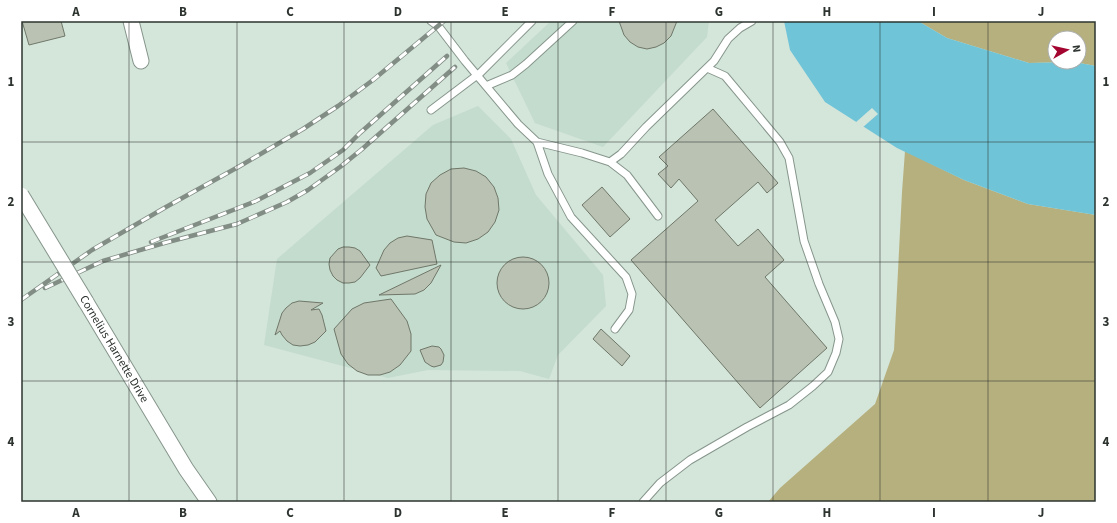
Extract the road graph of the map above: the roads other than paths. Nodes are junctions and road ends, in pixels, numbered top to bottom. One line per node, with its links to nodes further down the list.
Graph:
1 (131, 21): 6 (street)
2 (431, 21): 8 (lane)
3 (532, 21): 8 (lane)
4 (573, 21): 9 (lane)
5 (752, 21): 7 (lane)
6 (141, 61)
7 (707, 68): 12 (lane); 17 (lane)
8 (478, 75): 9 (lane); 10 (lane)
9 (486, 86): 11 (lane)
10 (431, 110)
11 (536, 142): 12 (lane); 15 (lane)
12 (610, 162): 14 (lane)
13 (21, 195): 16 (street, Cornelius Harnette Drive, bridge)
14 (658, 216)
15 (615, 329)
16 (209, 502)
17 (643, 502)

